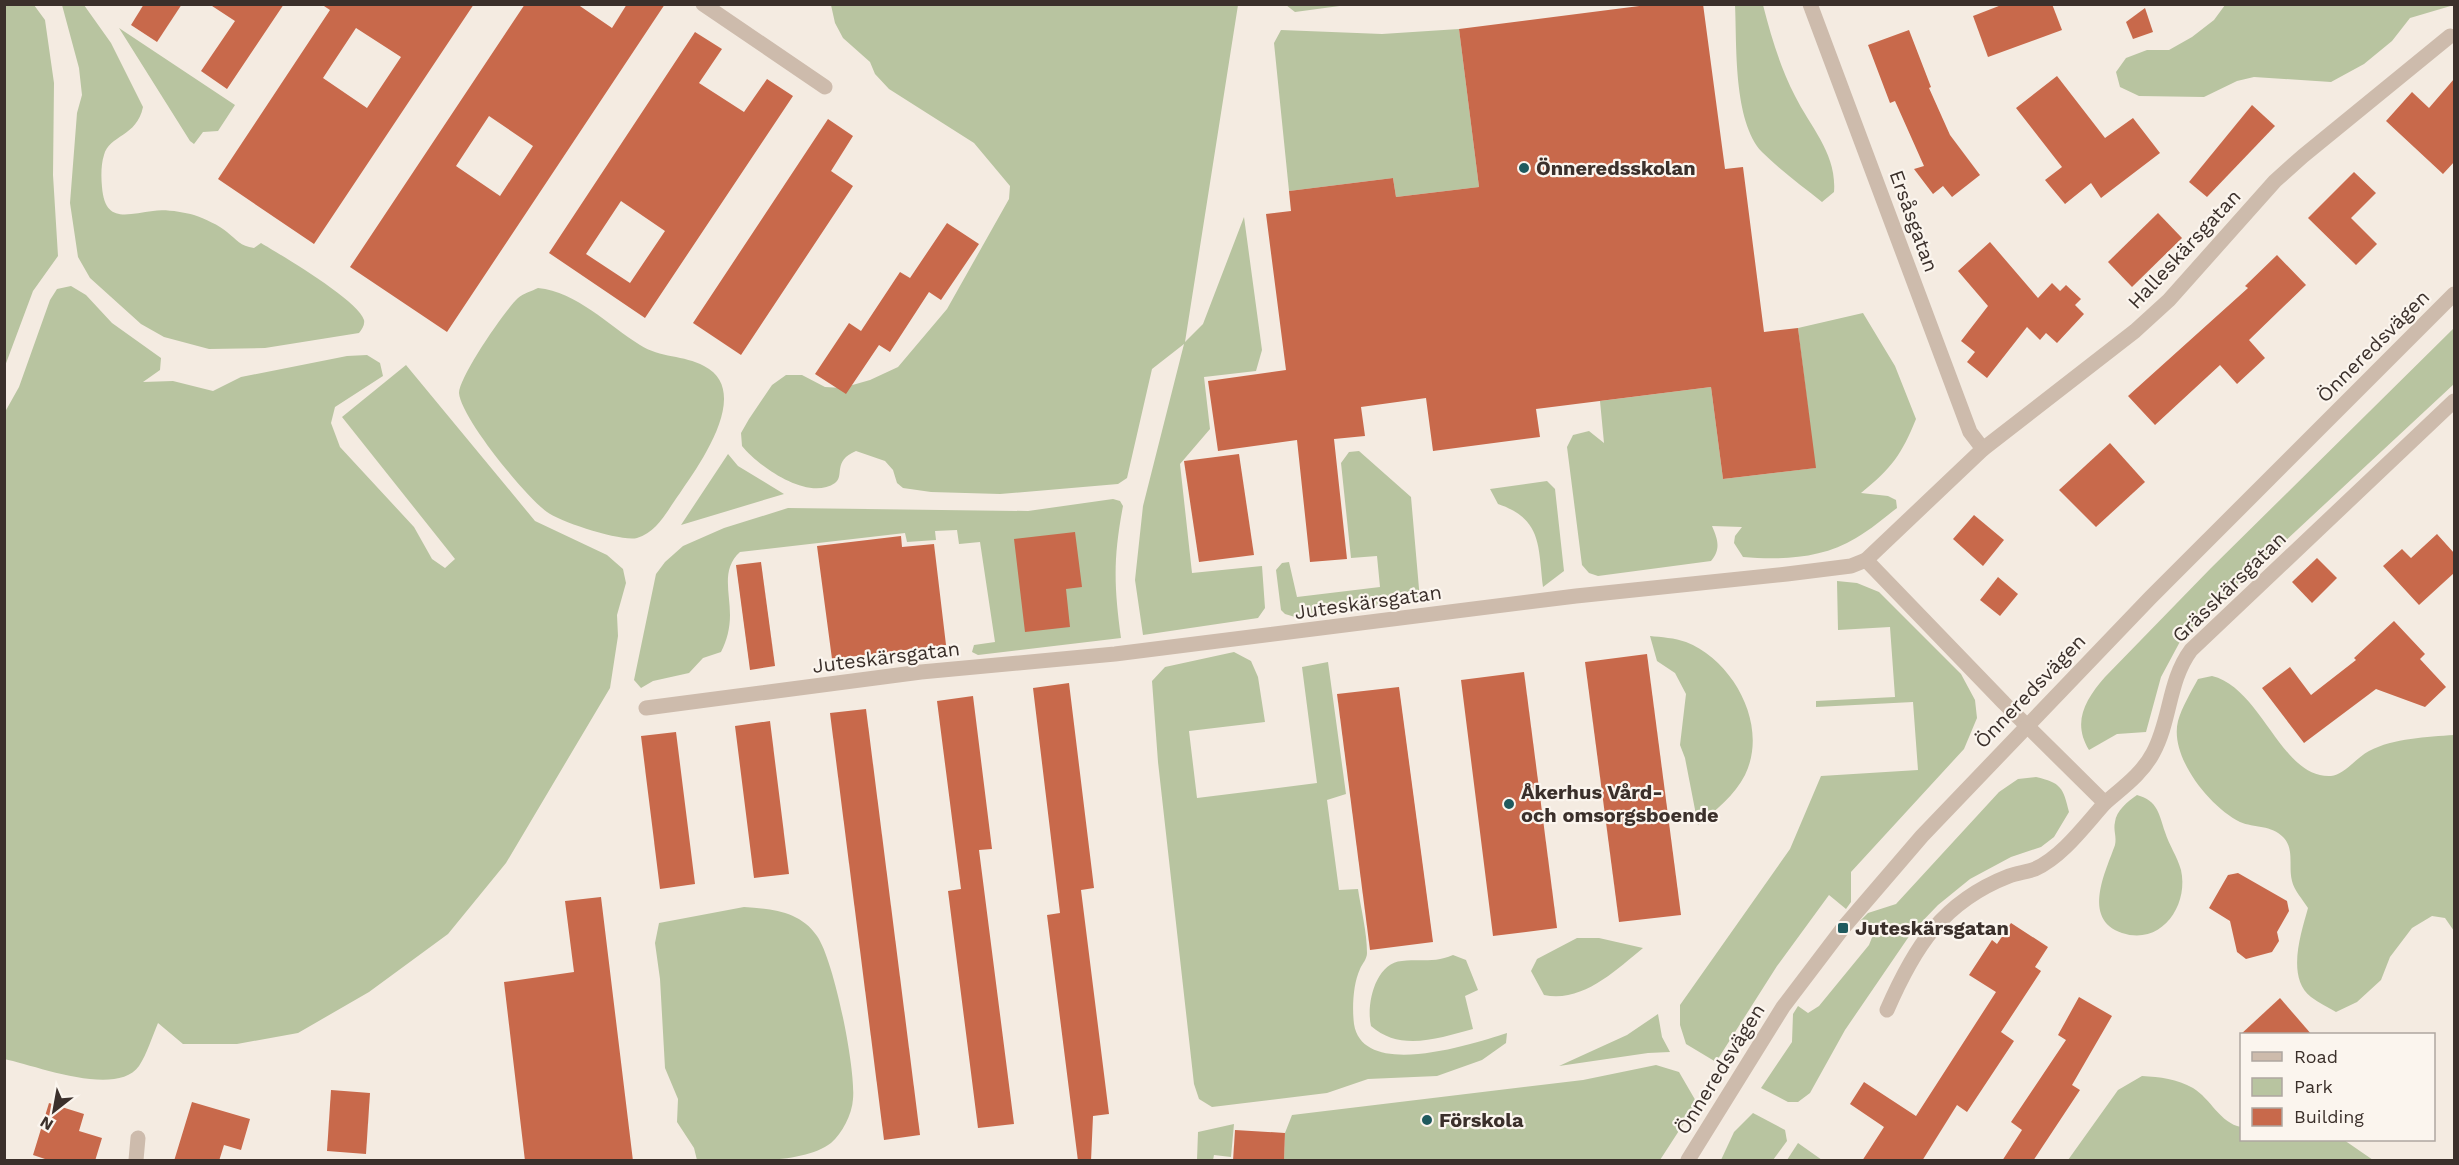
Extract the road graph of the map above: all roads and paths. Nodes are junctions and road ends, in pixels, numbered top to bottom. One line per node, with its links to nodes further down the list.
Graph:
1 (703, 4): 4 (street)
2 (1811, 5): 7 (street, Ersåsgatan)
3 (2450, 36): 7 (street, Halleskärsgatan)
4 (825, 87)
5 (2454, 294): 10 (street, Önneredsvägen)
6 (2454, 401): 11 (street, Grässkärsgatan)
7 (1983, 449): 8 (street, Halleskärsgatan)
8 (1866, 560): 9 (street, Juteskärsgatan); 10 (street)
9 (646, 708)
10 (2027, 725): 11 (street); 15 (street, Önneredsvägen)
11 (2106, 803): 12 (street, Grässkärsgatan)
12 (1887, 1010)
13 (138, 1138): 14 (street)
14 (136, 1161)
15 (1688, 1161)

